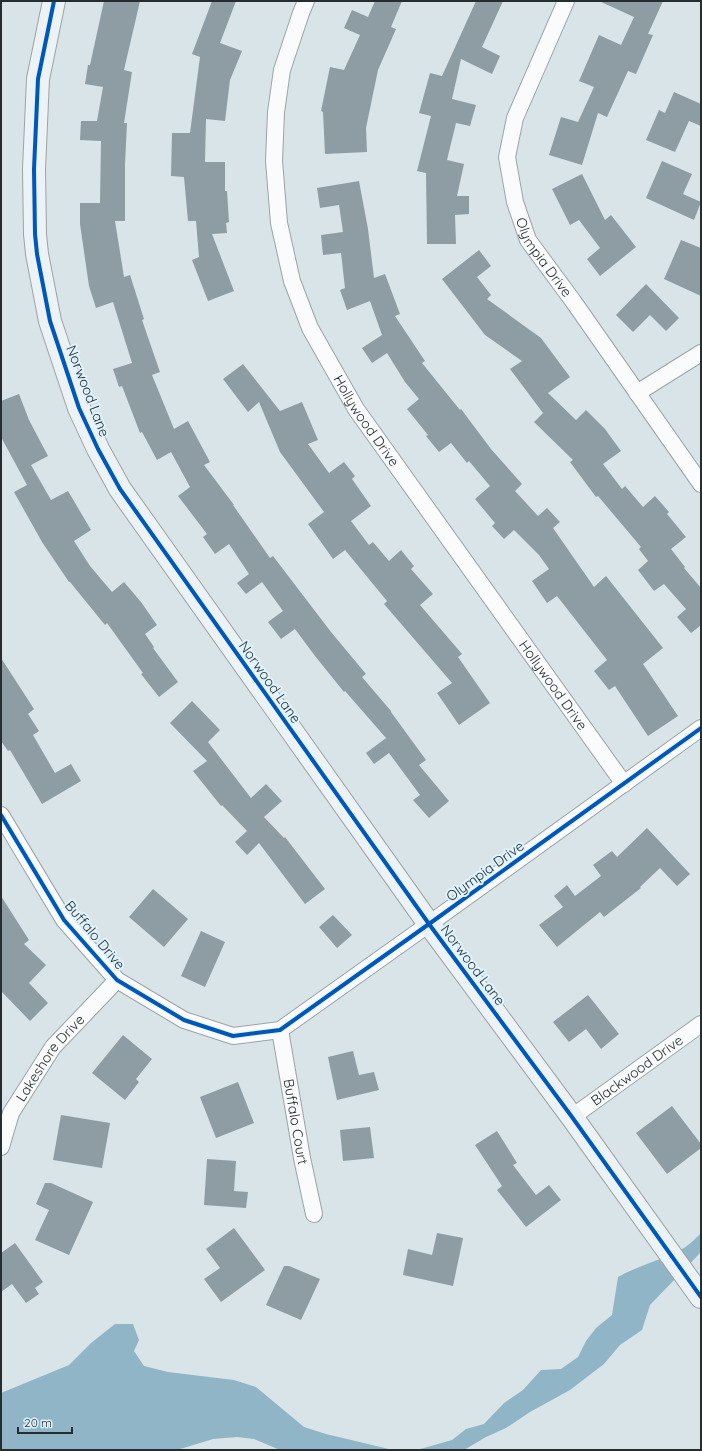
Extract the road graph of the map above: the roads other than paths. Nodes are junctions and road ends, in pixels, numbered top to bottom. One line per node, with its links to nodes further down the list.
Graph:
1 (54, 1): 10 (street, Norwood Lane)
2 (306, 1): 8 (street, Hollywood Drive)
3 (566, 1): 5 (street, Olympia Drive)
4 (701, 353): 5 (street)
5 (637, 393): 6 (street, Olympia Drive)
6 (701, 484)
7 (701, 728): 8 (street, Olympia Drive)
8 (624, 784): 10 (street, Olympia Drive)
9 (1, 815): 11 (street, Buffalo Drive)
10 (429, 924): 13 (street, Olympia Drive); 14 (street, Norwood Lane)
11 (117, 980): 13 (street, Buffalo Drive); 15 (street, Lakeshore Drive)
12 (701, 1024): 14 (street, Blackwood Drive)
13 (280, 1030): 16 (street, Buffalo Court)
14 (572, 1117): 17 (street, Norwood Lane)
15 (1, 1147)
16 (314, 1214)
17 (699, 1294)

